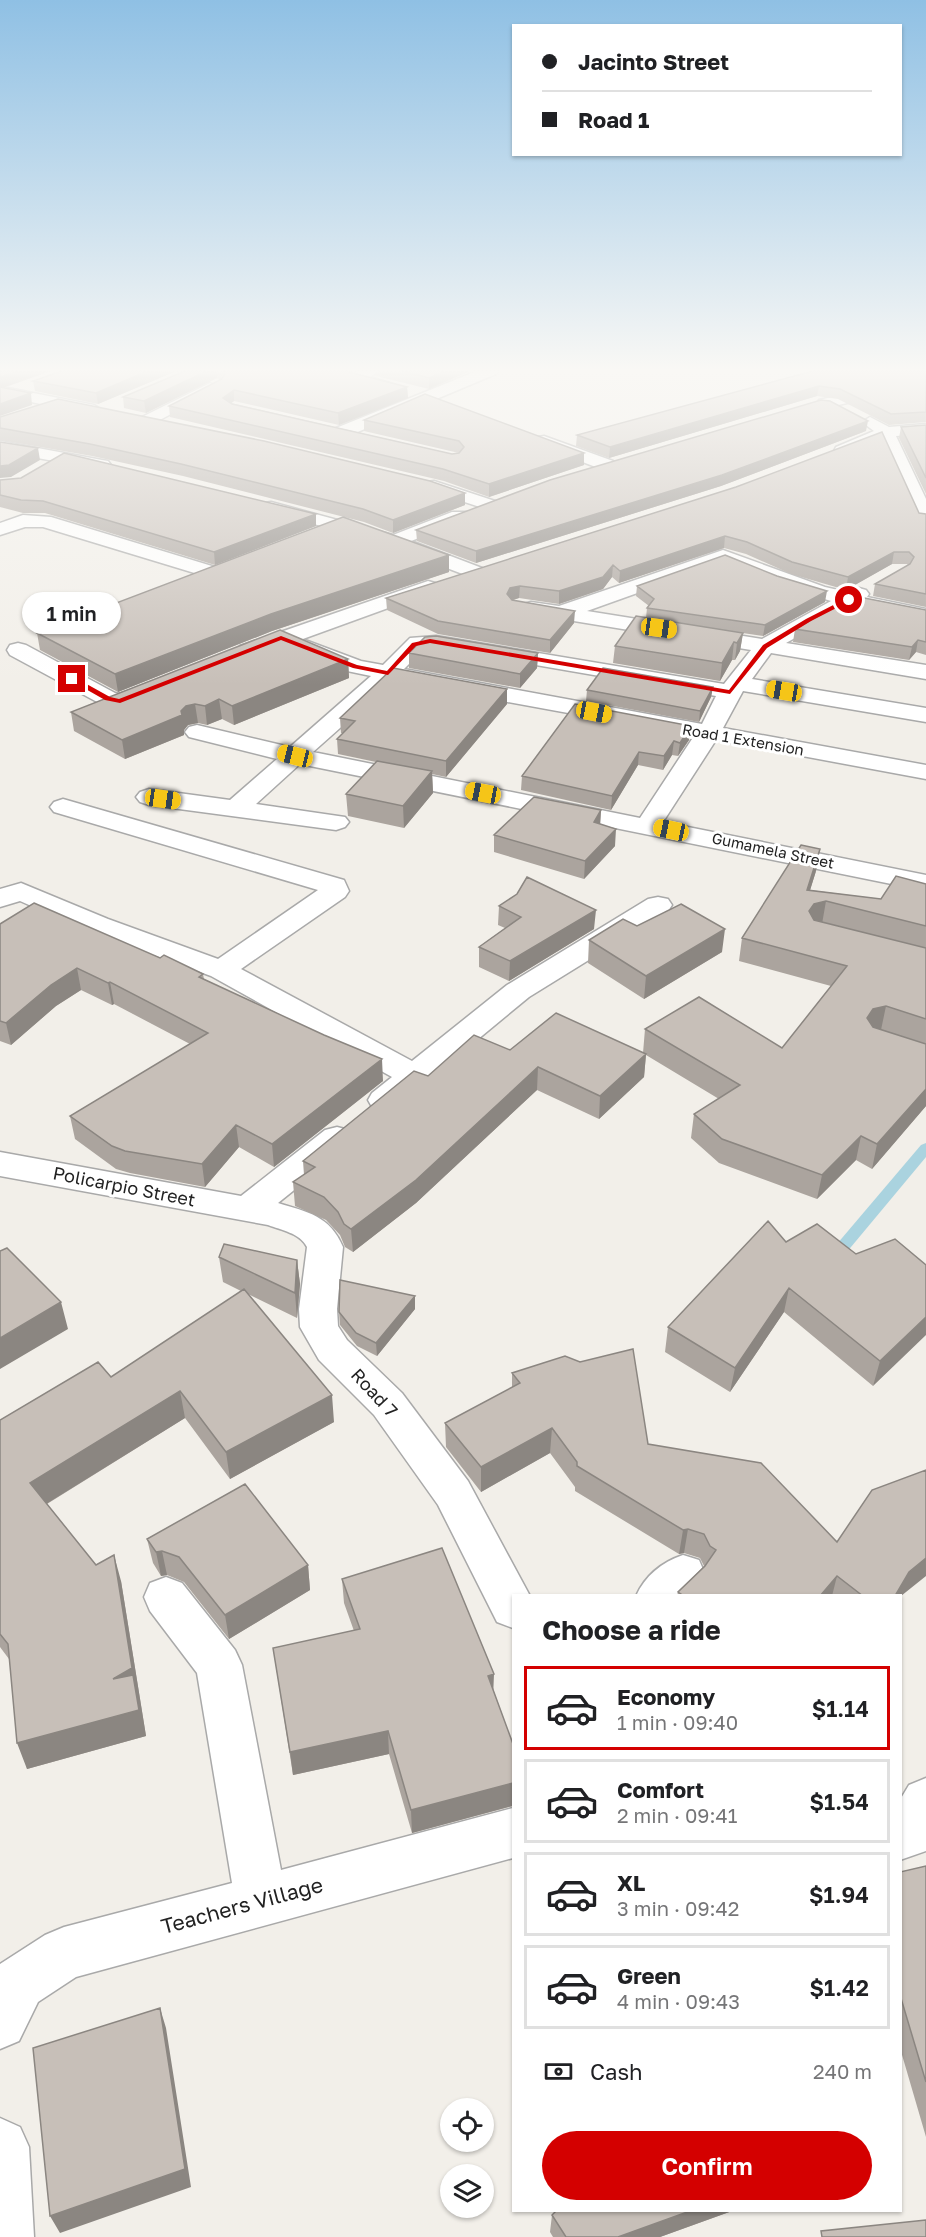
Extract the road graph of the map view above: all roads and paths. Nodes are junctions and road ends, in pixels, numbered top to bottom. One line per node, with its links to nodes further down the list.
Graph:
1 (906, 475): 4 (street)
2 (417, 482): 8 (street)
3 (255, 502): 5 (street)
4 (926, 519)
5 (342, 525): 7 (street); 8 (street)
6 (0, 529): 10 (street)
7 (311, 537)
8 (394, 541): 17 (street)
9 (239, 566): 10 (street)
10 (218, 574): 12 (street)
11 (880, 582): 13 (street)
12 (185, 586)
13 (849, 600): 15 (street); 16 (street); 19 (street)
14 (519, 606): 15 (street)
15 (559, 613): 19 (street)
16 (926, 615)
17 (281, 638): 21 (street); 23 (street, Road 1 Extension)
18 (40, 641): 20 (street)
19 (765, 646): 22 (street); 25 (street)
20 (9, 653): 24 (street)
21 (229, 659)
22 (926, 672)
23 (388, 673): 25 (street); 28 (street, Road 1 Extension); 29 (street)
24 (167, 684)
25 (734, 688): 26 (street); 28 (street)
26 (926, 715)
27 (197, 732): 29 (street, Gumamela Street)
28 (708, 734): 30 (street, Road 1 Extension); 35 (street)
29 (295, 756): 33 (street); 35 (street, Gumamela Street)
30 (926, 772)
31 (149, 797): 33 (street)
32 (63, 807): 39 (street)
33 (235, 809): 34 (street)
34 (336, 822)
35 (648, 825): 36 (street, Gumamela Street)
36 (925, 881)
37 (0, 899): 39 (street)
38 (658, 904): 40 (street)
39 (221, 970): 40 (street)
40 (415, 1076): 42 (street)
41 (0, 1164): 42 (street, Policarpio Street)
42 (247, 1210): 44 (street, Road 7)
43 (166, 1597): 48 (street)
44 (512, 1606)
45 (926, 1802): 47 (street)
46 (512, 1833): 48 (street, Teachers Village)
47 (902, 1835)
48 (261, 1901): 49 (street, Teachers Village)
49 (0, 2022)
50 (0, 2147): 51 (street)
51 (4, 2237)

